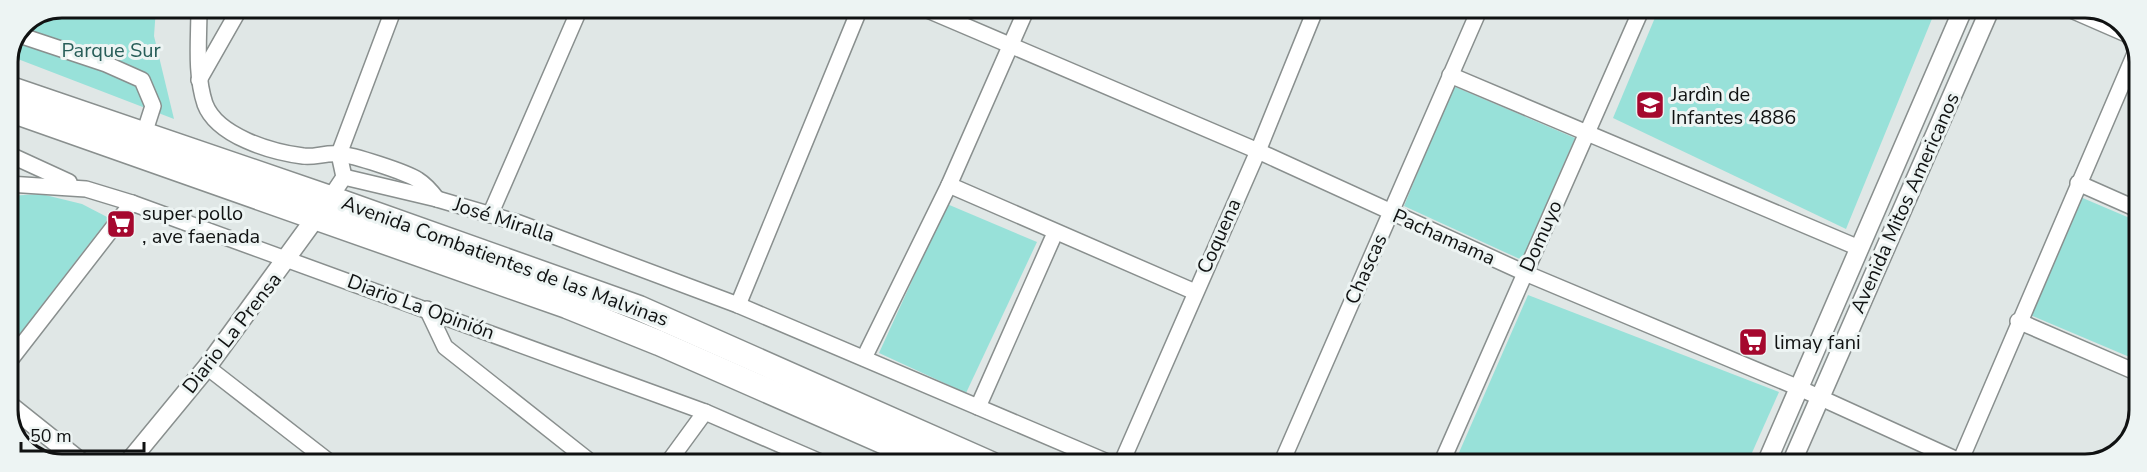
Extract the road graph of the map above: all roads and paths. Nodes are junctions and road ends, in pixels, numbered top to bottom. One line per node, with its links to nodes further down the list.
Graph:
1 (199, 18): 19 (street, José Miralla)
2 (234, 18): 19 (street)
3 (390, 18): 25 (street)
4 (576, 18): 37 (street)
5 (856, 18): 44 (street)
6 (946, 18): 16 (street, Pachamama)
7 (1023, 18): 16 (street)
8 (1312, 18): 24 (street, Coquena)
9 (1476, 18): 18 (street, Chascas)
10 (1638, 18): 23 (street, Domuyo)
11 (1959, 18): 40 (street, Avenida Mitos Americanos)
12 (1986, 18): 52 (street, Avenida Mitos Americanos)
13 (2091, 19): 14 (street)
14 (2113, 28)
15 (25, 37): 22 (street)
16 (1012, 45): 24 (street, Pachamama); 30 (street)
17 (2129, 65): 28 (street)
18 (1450, 75): 23 (street); 36 (street, Chascas)
19 (200, 80): 25 (street, José Miralla)
20 (18, 91): 22 (main road, Avenida Combatientes de las Malvinas)
21 (18, 114): 38 (main road, Avenida Combatientes de las Malvinas)
22 (144, 134): 32 (main road, Avenida Combatientes de las Malvinas)
23 (1586, 134): 40 (street); 42 (street, Domuyo)
24 (1258, 151): 36 (street, Pachamama); 43 (street, Coquena)
25 (339, 154): 27 (street); 33 (street, José Miralla)
26 (18, 158): 31 (street)
27 (344, 177): 32 (street); 33 (street)
28 (2078, 183): 35 (street); 46 (street)
29 (18, 185): 31 (street, Diario La Opinión)
30 (949, 185): 39 (street); 48 (street)
31 (86, 189): 34 (street, Diario La Opinión)
32 (330, 198): 38 (street, Diario La Prensa); 63 (main road, Avenida Combatientes de las Malvinas)
33 (437, 199): 37 (street, José Miralla)
34 (132, 203): 41 (street, Diario La Opinión); 47 (street)
35 (2129, 206)
36 (1391, 213): 42 (street, Pachamama); 66 (street, Chascas)
37 (490, 215): 44 (street, José Miralla)
38 (316, 218): 41 (street, Diario La Prensa); 62 (main road, Avenida Combatientes de las Malvinas)
39 (1055, 233): 43 (street); 53 (street)
40 (1859, 248): 51 (street, Avenida Mitos Americanos)
41 (288, 259): 45 (street, Diario La Opinión); 49 (street, Diario La Prensa)
42 (1525, 273): 51 (street, Pachamama); 67 (street, Domuyo)
43 (1194, 292): 65 (street, Coquena)
44 (738, 305): 48 (street, José Miralla)
45 (427, 309): 55 (street, Diario La Opinión); 59 (street)
46 (2018, 321): 50 (street); 71 (street)
47 (18, 350)
48 (864, 358): 53 (street, José Miralla)
49 (207, 367): 57 (street, Diario La Prensa); 58 (street)
50 (2129, 369)
51 (1799, 388): 52 (street, Pachamama); 68 (street, Avenida Mitos Americanos)
52 (1819, 398): 69 (street, Avenida Mitos Americanos); 70 (street, Pachamama)
53 (978, 407): 64 (street, José Miralla)
54 (18, 412): 56 (street)
55 (705, 412): 60 (street); 61 (street, Diario La Opinión)
56 (71, 454)
57 (136, 454)
58 (319, 454)
59 (580, 454)
60 (675, 454)
61 (802, 454)
62 (912, 454)
63 (968, 454)
64 (1088, 454)
65 (1125, 454)
66 (1285, 454)
67 (1445, 454)
68 (1770, 454)
69 (1795, 454)
70 (1942, 454)
71 (1966, 454)

